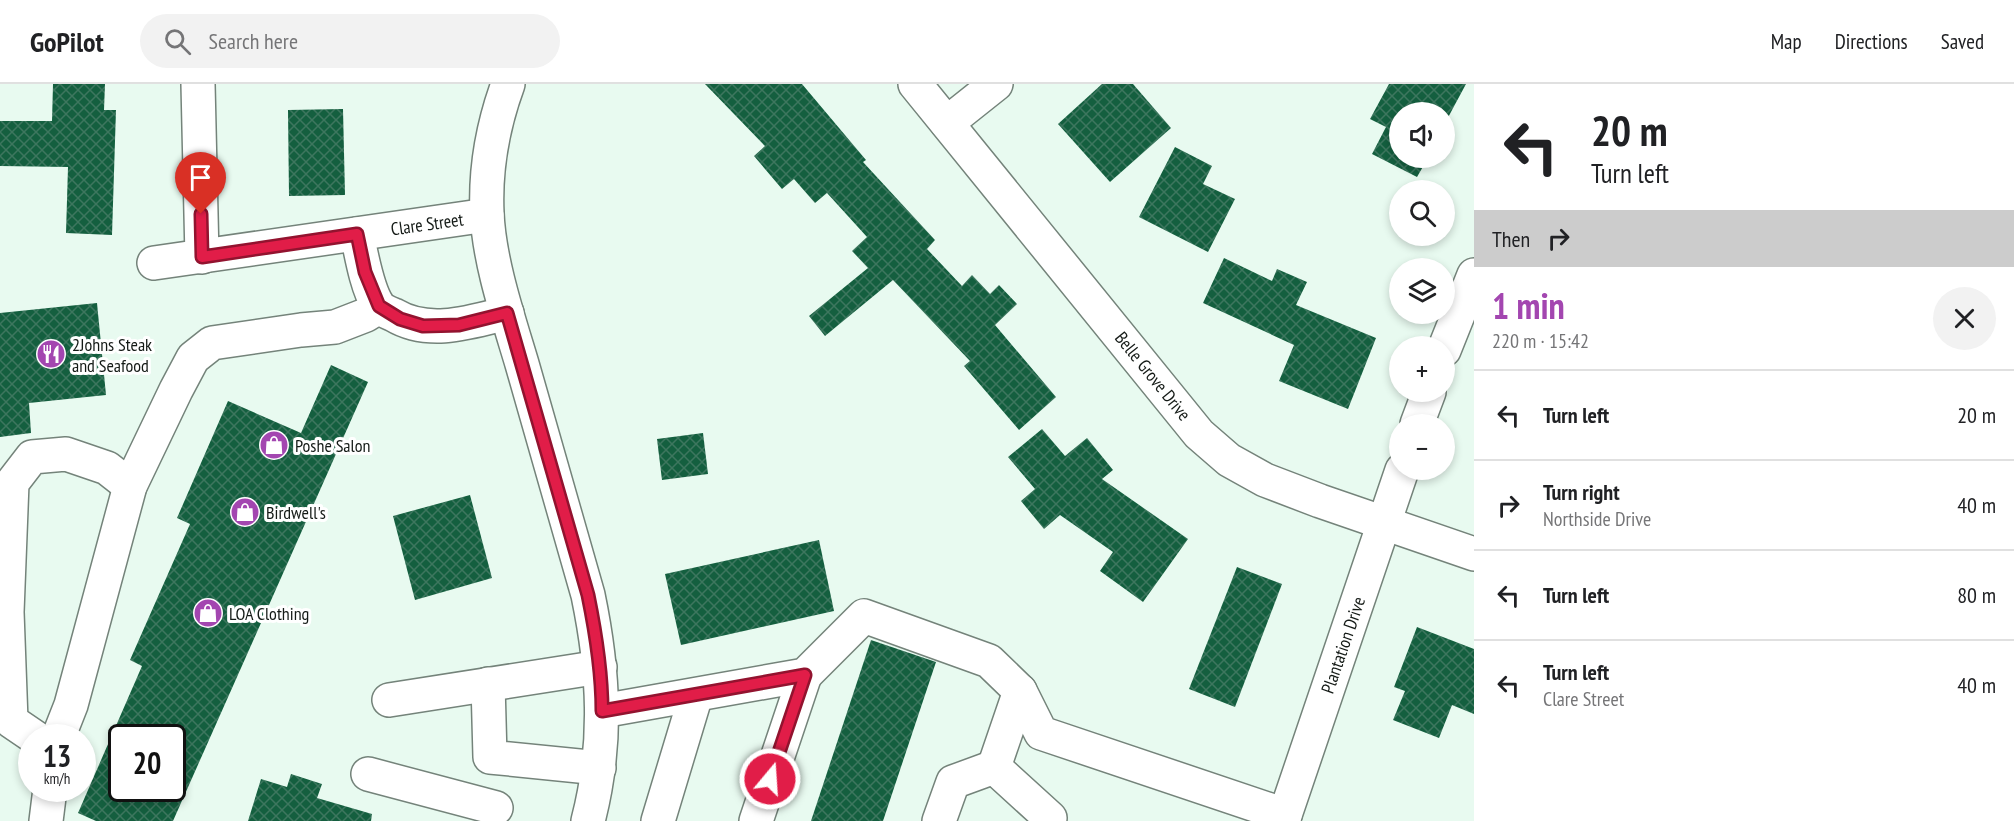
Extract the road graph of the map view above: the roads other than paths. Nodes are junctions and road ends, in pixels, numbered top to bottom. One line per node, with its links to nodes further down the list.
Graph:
1 (198, 84): 8 (street)
2 (508, 84): 6 (street)
3 (915, 84): 5 (street, Belle Grove Drive)
4 (996, 84): 5 (street)
5 (947, 123): 16 (street, Belle Grove Drive)
6 (487, 215): 7 (street, Clare Street); 12 (street)
7 (357, 234): 8 (street, Clare Street); 11 (street)
8 (202, 257): 9 (street, Clare Street)
9 (154, 263)
10 (1474, 275): 13 (street)
11 (379, 306): 12 (street); 15 (street)
12 (507, 313): 18 (street)
13 (1450, 336)
14 (1399, 480): 16 (street, Plantation Drive)
15 (130, 486): 25 (street); 26 (street)
16 (1384, 524): 17 (street, Belle Grove Drive); 33 (street, Plantation Drive)
17 (1474, 554)
18 (600, 667): 20 (street); 24 (street)
19 (805, 675): 21 (street); 22 (street); 38 (street)
20 (488, 684): 23 (street); 27 (street)
21 (1020, 691): 28 (street); 33 (street)
22 (696, 695): 24 (street); 37 (street)
23 (389, 700)
24 (602, 711): 29 (street)
25 (64, 724)
26 (18, 726)
27 (490, 757): 29 (street); 32 (street)
28 (994, 767): 34 (street); 39 (street)
29 (599, 768): 36 (street)
30 (368, 774): 32 (street)
31 (48, 802): 35 (street)
32 (494, 815)
33 (1284, 818)
34 (1053, 820)
35 (46, 821)
36 (588, 821)
37 (658, 821)
38 (756, 821)
39 (939, 821)

